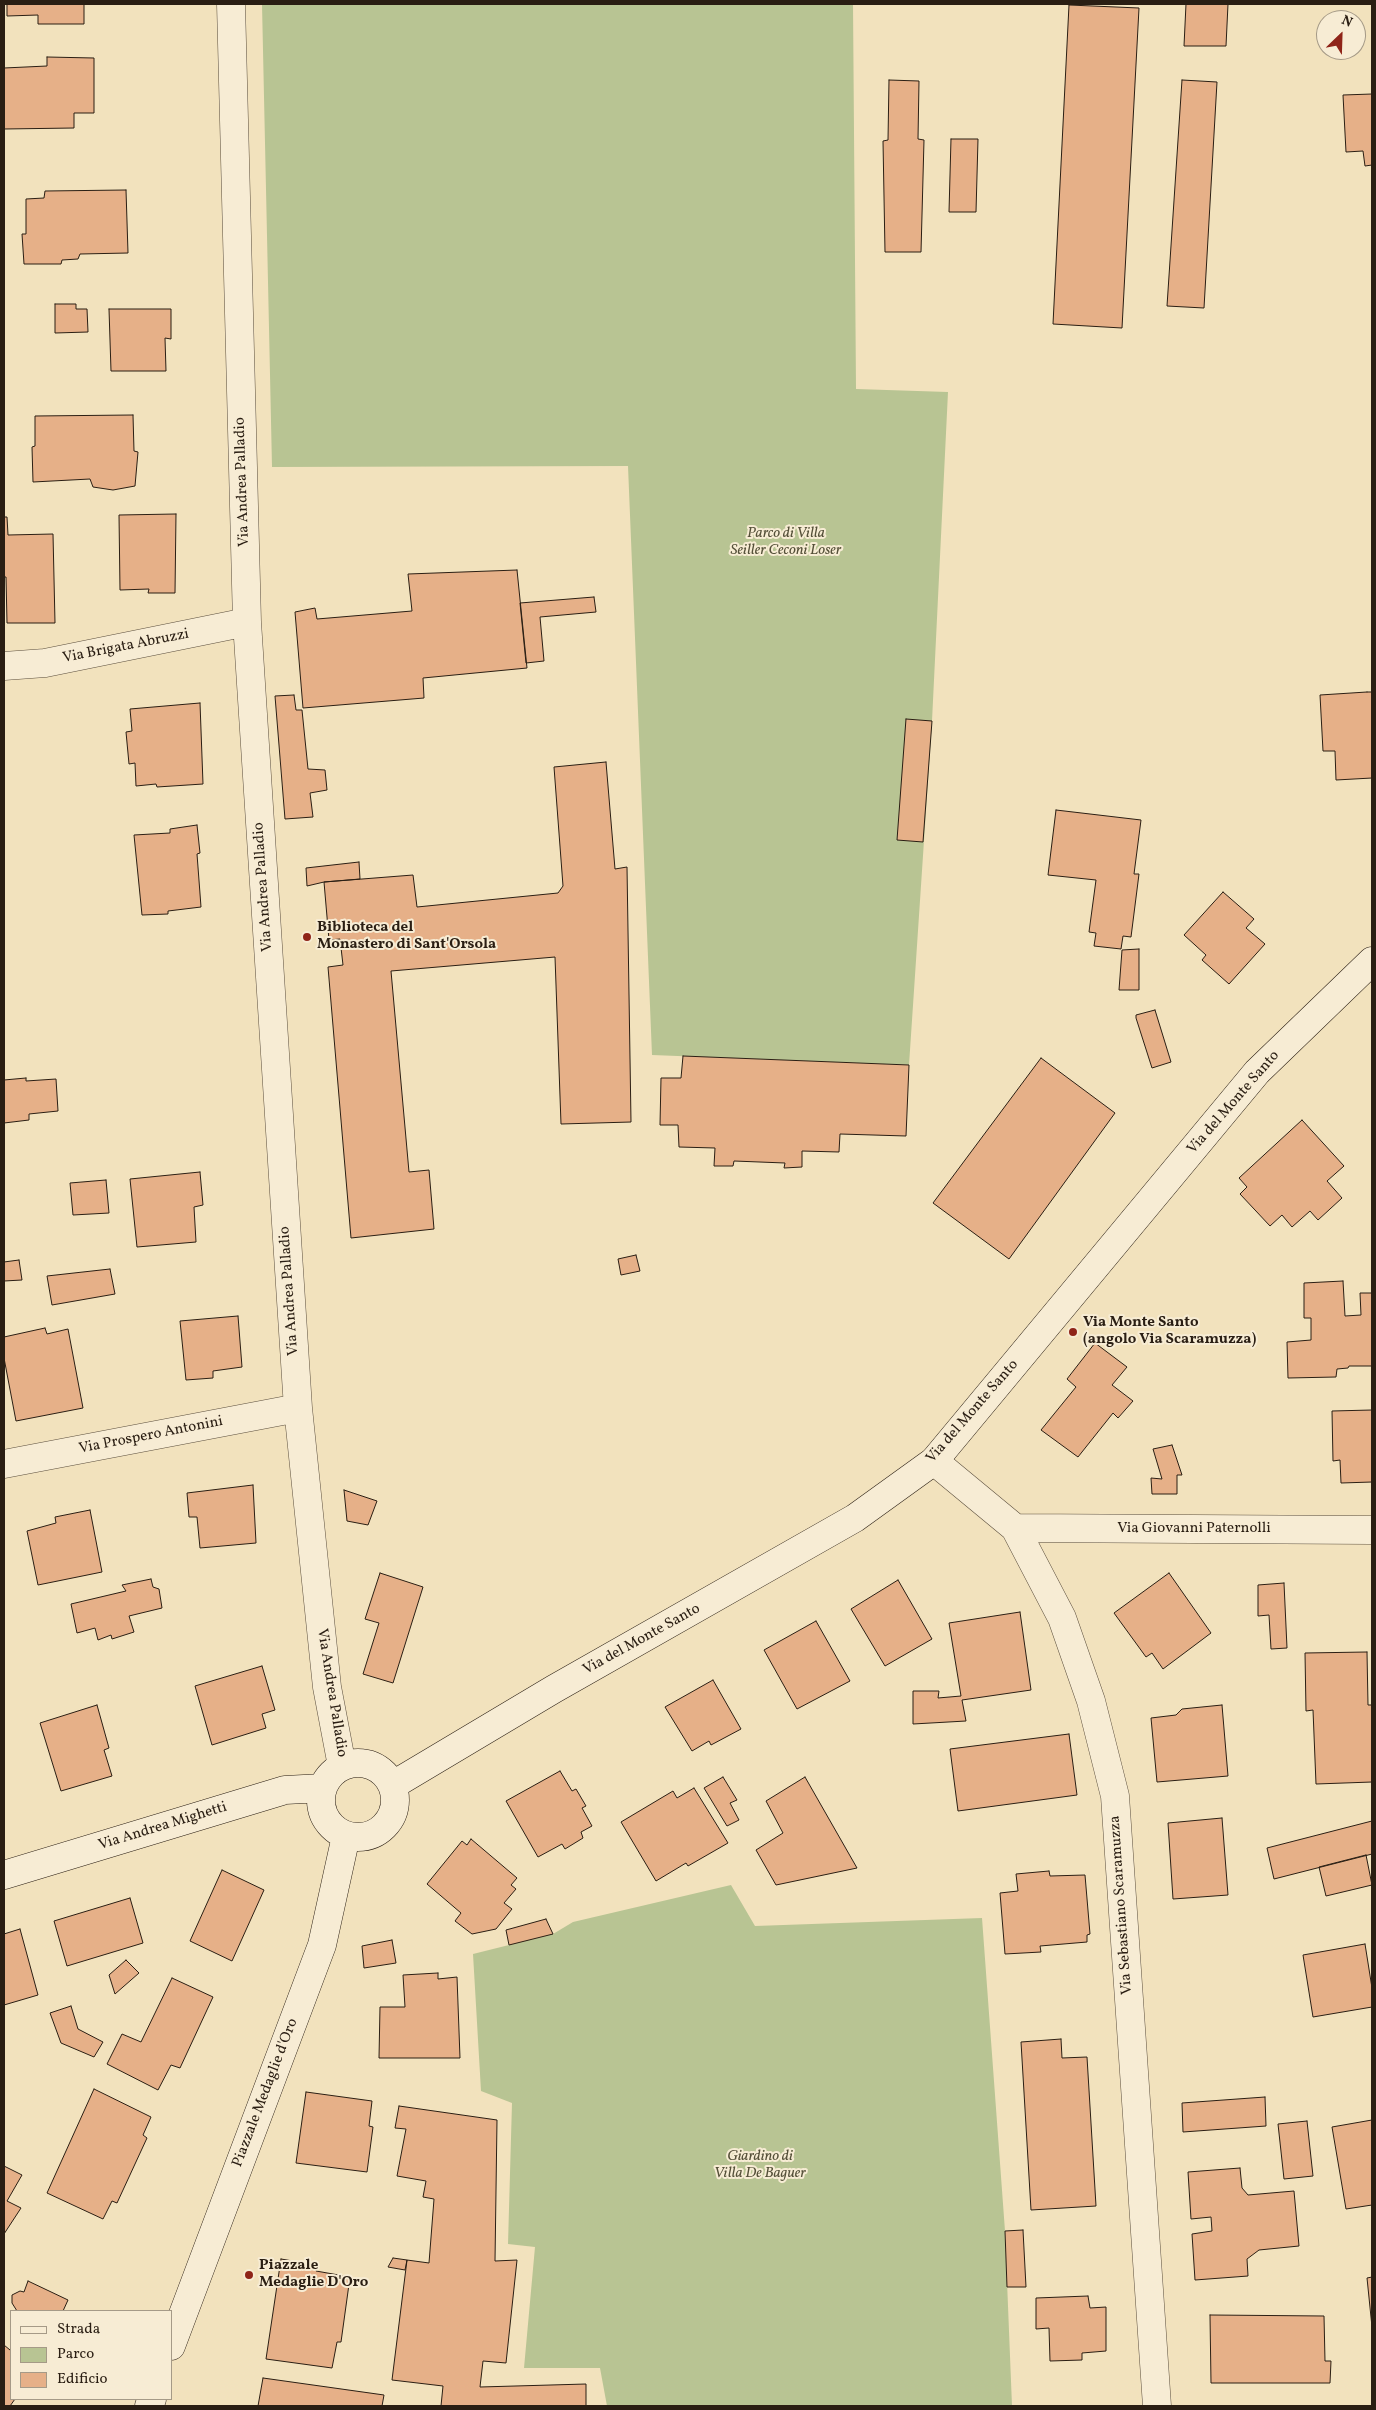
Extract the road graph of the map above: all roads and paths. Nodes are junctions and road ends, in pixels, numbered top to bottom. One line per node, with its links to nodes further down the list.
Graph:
1 (231, 4): 2 (street, Via Andrea Palladio)
2 (247, 622): 3 (street, Via Brigata Abruzzi); 5 (street, Via Andrea Palladio)
3 (4, 666)
4 (1372, 961): 6 (street, Via del Monte Santo)
5 (298, 1408): 7 (street, Via Prospero Antonini); 10 (street, Via Andrea Palladio)
6 (934, 1461): 8 (street, Via Sebastiano Scaramuzza); 11 (street, Via del Monte Santo)
7 (4, 1464)
8 (1015, 1528): 9 (street, Via Giovanni Paternolli); 16 (street, Via Sebastiano Scaramuzza)
9 (1372, 1530)
10 (342, 1766): 11 (street); 12 (street)
11 (393, 1785): 13 (street)
12 (323, 1788): 13 (street); 14 (street, Via Andrea Mighetti)
13 (346, 1836): 15 (street, Piazzale Medaglie d'Oro)
14 (4, 1875)
15 (172, 2343)
16 (1157, 2406)

